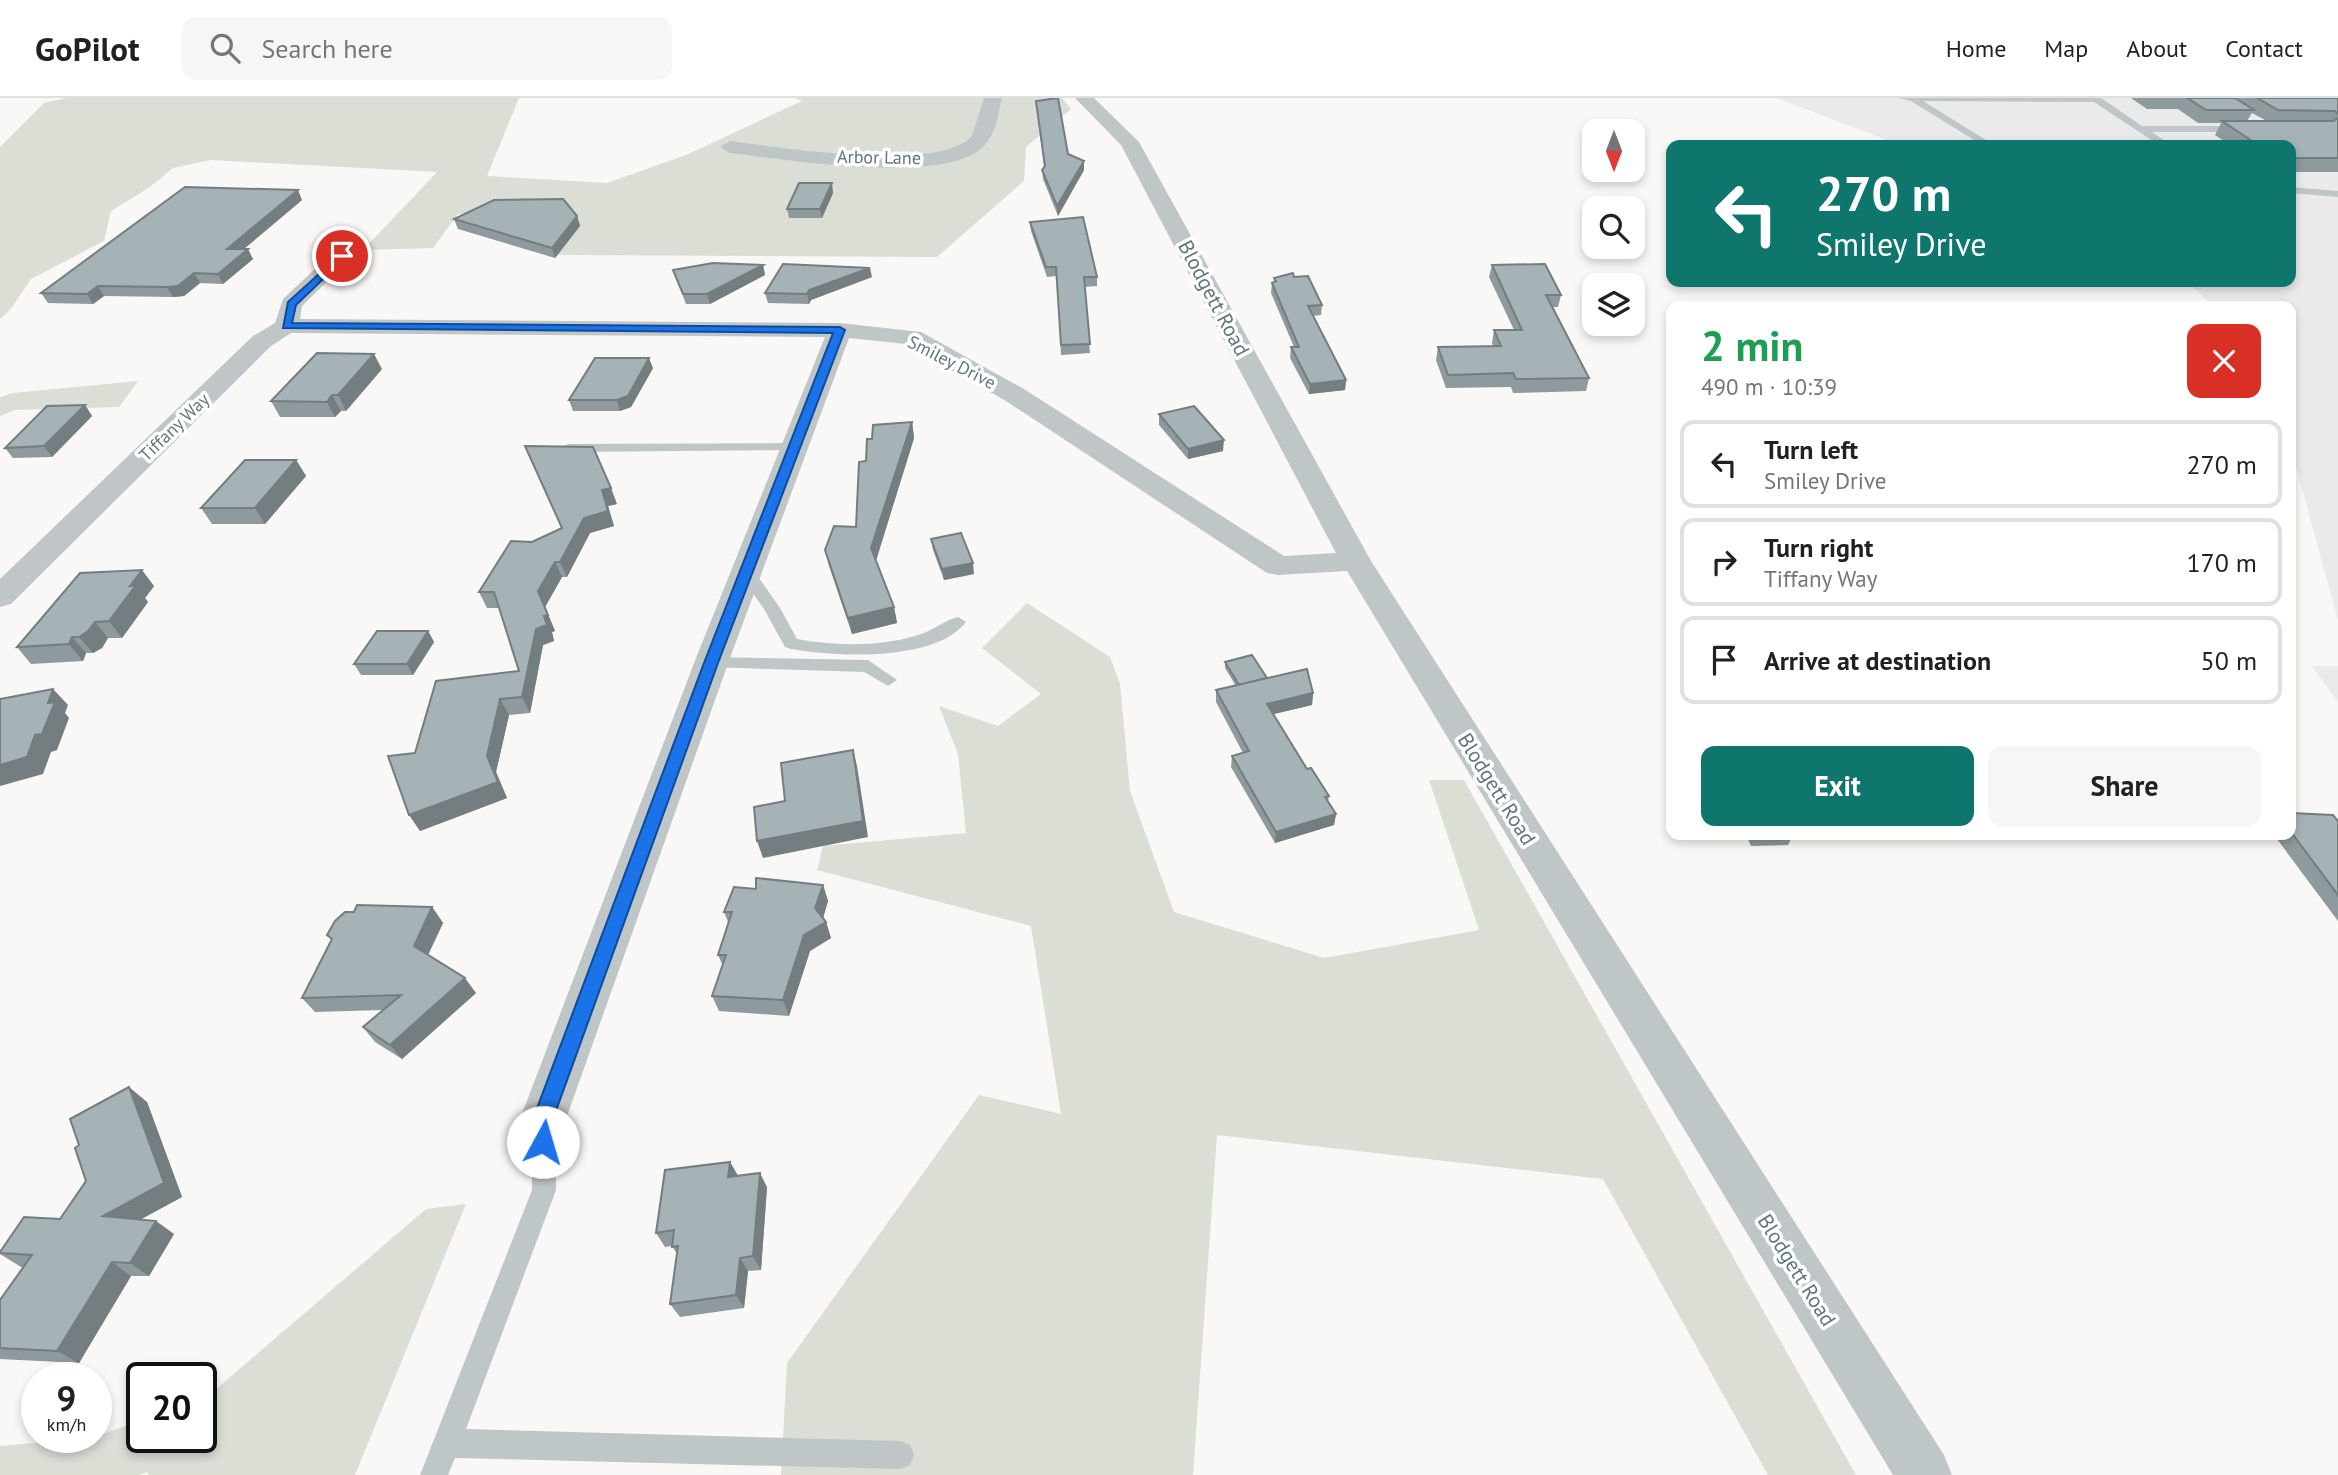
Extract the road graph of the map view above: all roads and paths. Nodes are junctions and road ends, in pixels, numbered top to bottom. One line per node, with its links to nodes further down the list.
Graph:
1 (993, 98): 10 (street, Arbor Lane)
2 (1084, 98): 18 (street, Blodgett Road)
3 (1903, 98): 5 (lane)
4 (2096, 98): 5 (lane); 6 (lane)
5 (1914, 100): 8 (lane)
6 (2140, 129): 7 (lane); 9 (lane)
7 (2252, 129)
8 (1981, 140)
9 (2158, 140)
10 (730, 147)
11 (2296, 190): 12 (lane)
12 (2338, 194)
13 (342, 256): 14 (street)
14 (286, 326): 15 (street, Smiley Drive); 20 (street, Tiffany Way)
15 (840, 330): 16 (street); 18 (street, Smiley Drive)
16 (794, 447): 17 (lane); 19 (street)
17 (557, 448)
18 (1356, 561): 28 (street, Blodgett Road)
19 (746, 572): 21 (lane); 22 (street)
20 (0, 597)
21 (958, 622)
22 (711, 663): 23 (lane); 24 (street)
23 (888, 680)
24 (543, 1119): 25 (lane)
25 (446, 1443): 26 (lane); 27 (lane)
26 (900, 1455)
27 (434, 1475)
28 (1924, 1475)

